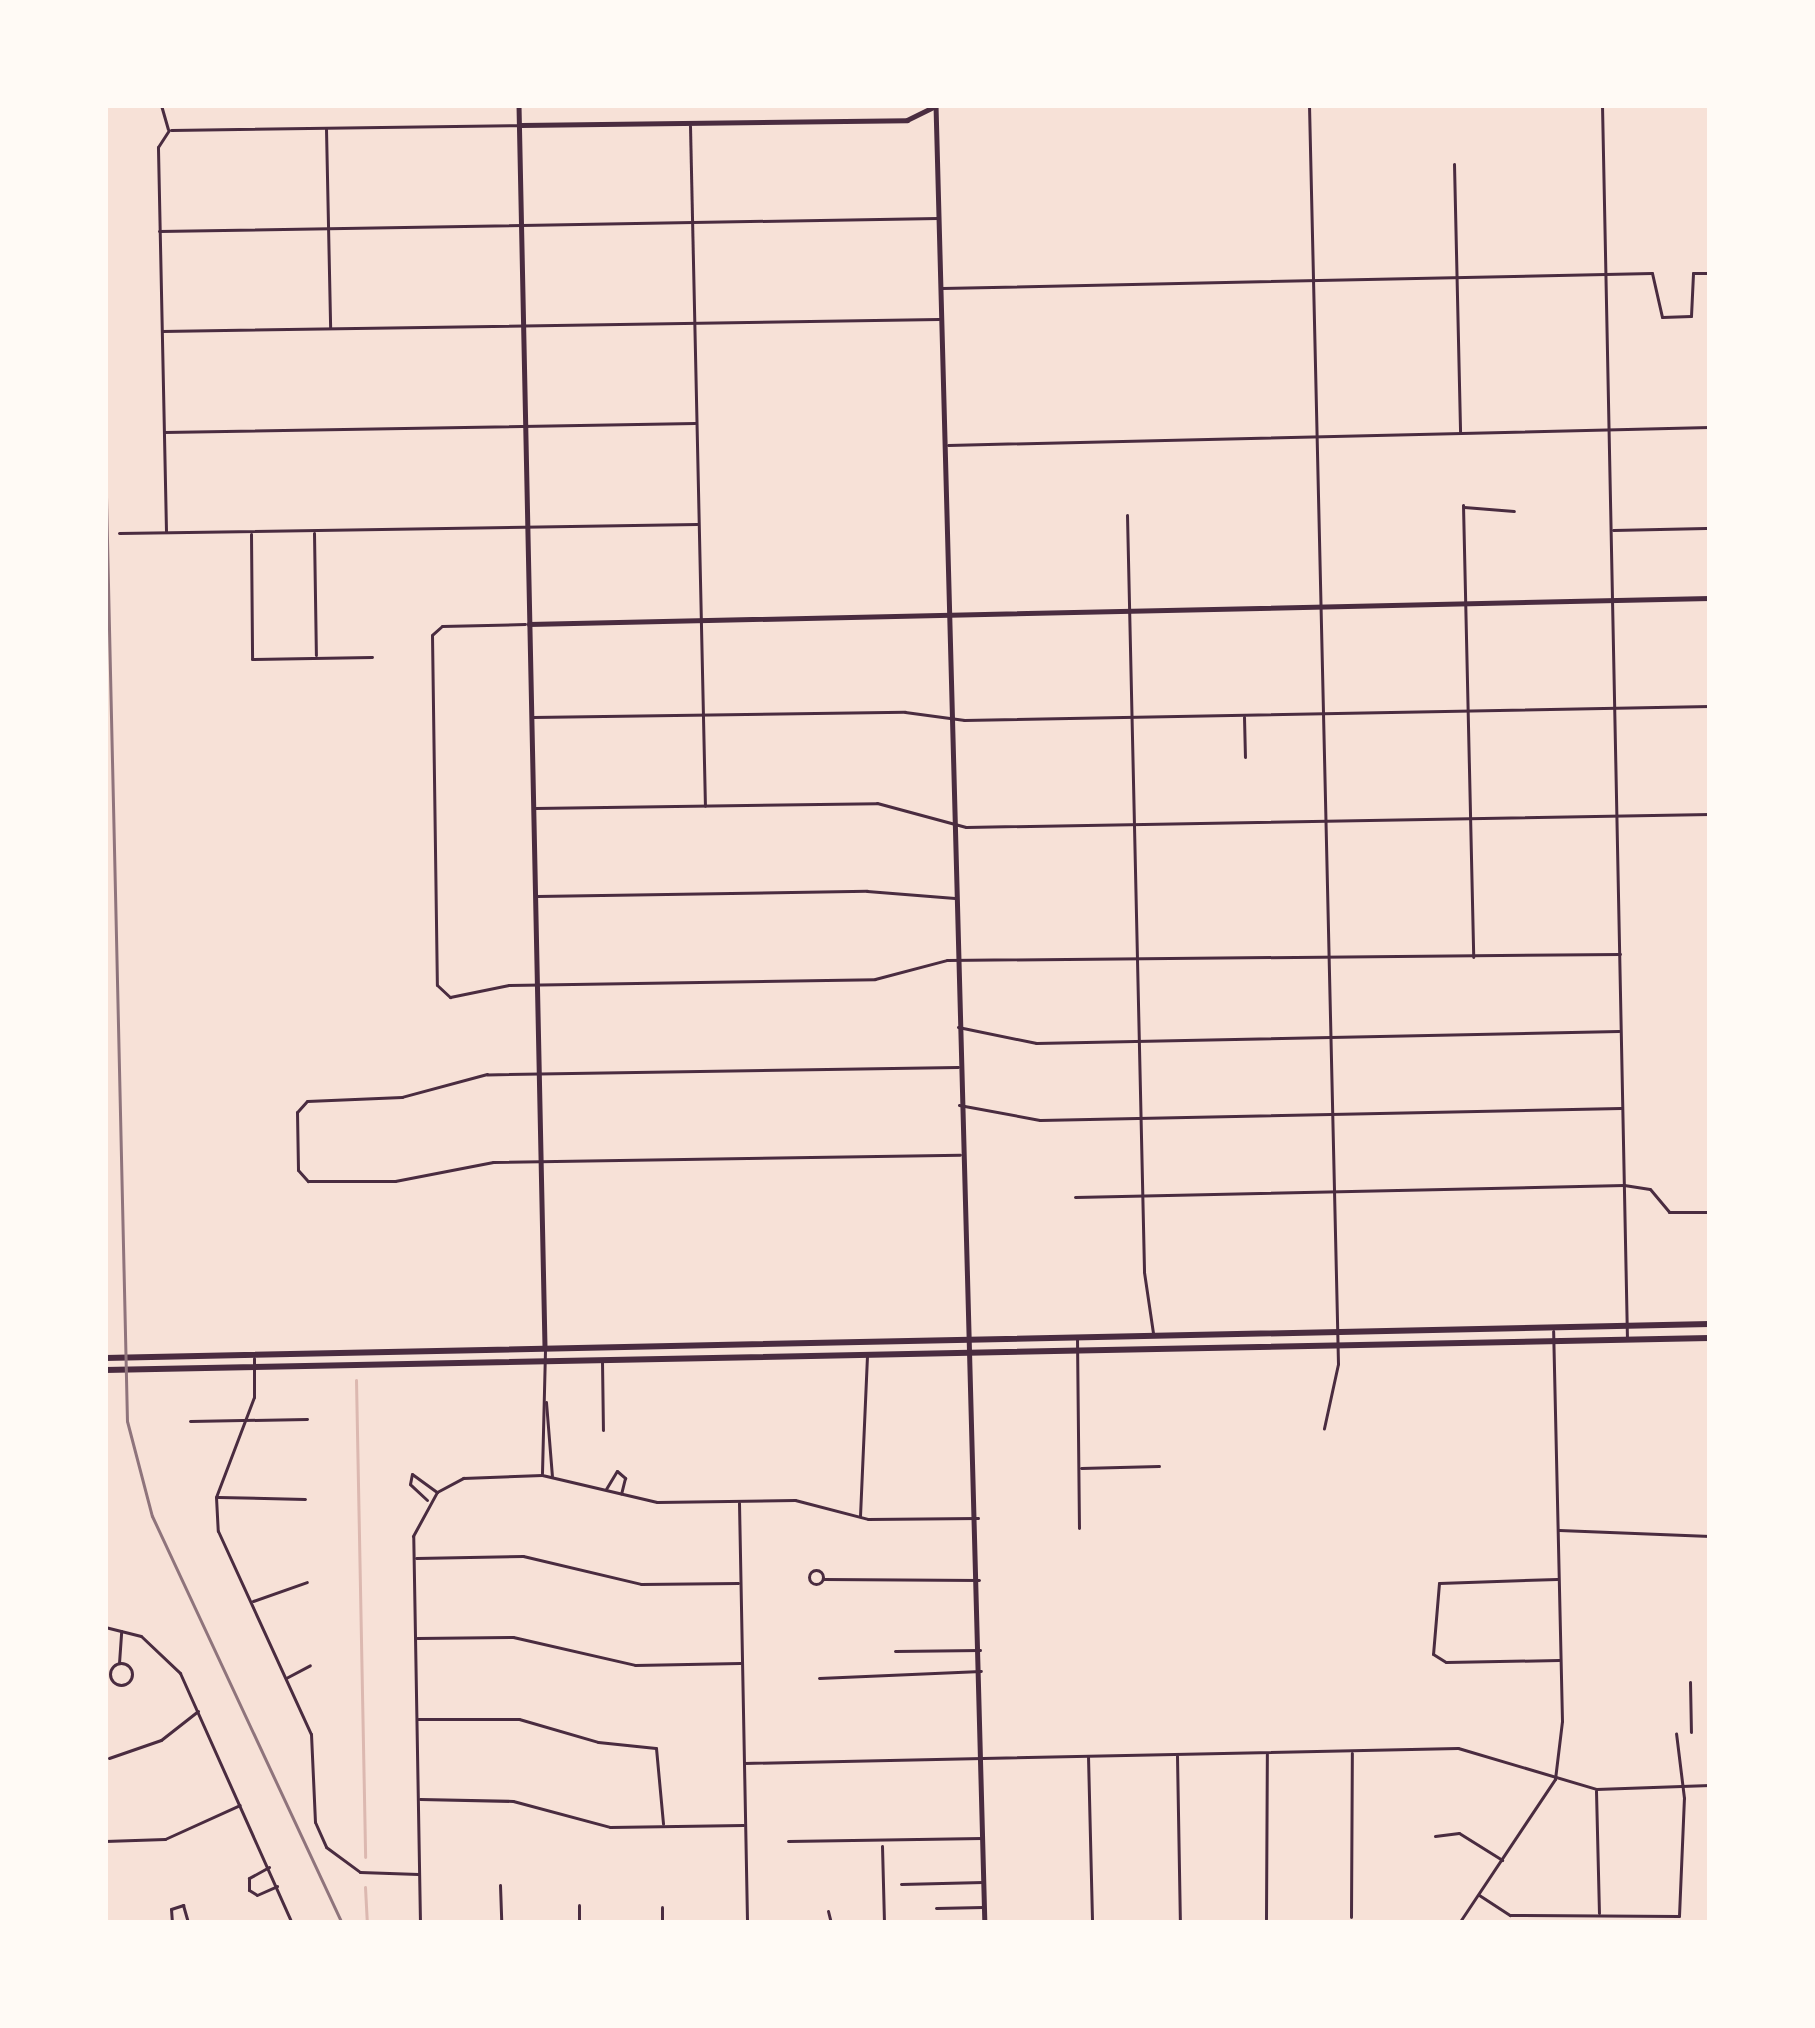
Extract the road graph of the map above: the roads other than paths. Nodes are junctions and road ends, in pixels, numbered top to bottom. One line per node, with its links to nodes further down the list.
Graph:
1 (161, 105): 9 (street)
2 (519, 105): 7 (street)
3 (937, 105): 6 (street); 11 (street)
4 (1309, 105): 19 (street)
5 (1602, 105): 17 (street)
6 (689, 124): 7 (street); 12 (street)
7 (520, 125): 8 (street); 13 (street)
8 (326, 127): 9 (street); 14 (street)
9 (169, 130): 15 (street)
10 (1454, 164): 18 (street)
11 (939, 218): 12 (street); 20 (street)
12 (693, 221): 13 (street); 22 (street)
13 (522, 224): 14 (street); 23 (street)
14 (328, 228): 15 (street); 24 (street)
15 (159, 231): 25 (street)
16 (1710, 272): 17 (street)
17 (1606, 274): 18 (street); 29 (street)
18 (1456, 277): 19 (street); 31 (street)
19 (1312, 281): 20 (street); 32 (street)
20 (940, 288): 21 (street)
21 (940, 319): 22 (street); 33 (street)
22 (695, 322): 23 (street); 26 (street)
23 (523, 325): 24 (street); 27 (street)
24 (330, 328): 25 (street)
25 (161, 331): 30 (street)
26 (696, 423): 27 (street); 36 (street)
27 (525, 426): 30 (street); 37 (street)
28 (1710, 427): 29 (street)
29 (1609, 430): 31 (street); 41 (street)
30 (164, 432): 42 (street)
31 (1460, 432): 32 (street)
32 (1317, 436): 33 (street); 47 (street)
33 (948, 445): 49 (street)
34 (1514, 511): 46 (street)
35 (1127, 515): 48 (street)
36 (699, 524): 37 (street); 50 (street)
37 (527, 526): 40 (street); 51 (street)
38 (1706, 528): 41 (street)
39 (251, 530): 40 (street); 42 (street); 52 (street)
40 (314, 530): 52 (street)
41 (1611, 530): 45 (street)
42 (166, 532): 43 (street)
43 (119, 533)
44 (1710, 598): 45 (street)
45 (1612, 601): 46 (street); 55 (street)
46 (1465, 603): 47 (street); 56 (street)
47 (1321, 606): 48 (street); 57 (street)
48 (1129, 610): 49 (street); 62 (street)
49 (947, 615): 50 (street); 61 (street)
50 (701, 620): 51 (street); 58 (street)
51 (529, 624): 60 (street); 79 (street)
52 (316, 657): 53 (street)
53 (372, 657)
54 (1710, 706): 55 (street)
55 (1615, 708): 56 (street); 67 (street)
56 (1467, 711): 57 (street); 68 (street)
57 (1322, 713): 59 (street); 69 (street)
58 (703, 715): 60 (street); 61 (street); 64 (street)
59 (1244, 715): 62 (street); 63 (street)
60 (532, 717): 65 (street)
61 (949, 717): 62 (street); 70 (street)
62 (1133, 717): 71 (street)
63 (1245, 757)
64 (705, 806): 65 (street); 70 (street)
65 (533, 808): 72 (street)
66 (1710, 814): 67 (street)
67 (1617, 816): 68 (street); 74 (street)
68 (1469, 819): 69 (street); 76 (street)
69 (1325, 821): 71 (street); 77 (street)
70 (951, 822): 71 (street); 73 (street)
71 (1137, 826): 75 (street)
72 (535, 896): 73 (street); 79 (street)
73 (955, 898): 78 (street)
74 (1620, 954): 76 (street); 81 (street)
75 (1140, 957): 77 (street); 78 (street); 83 (street)
76 (1473, 957): 77 (street)
77 (1328, 959): 82 (street)
78 (956, 960): 79 (street); 80 (street)
79 (536, 985): 85 (street)
80 (958, 1027): 83 (street); 84 (street)
81 (1622, 1030): 82 (street); 87 (street)
82 (1328, 1036): 83 (street); 88 (street)
83 (1142, 1041): 89 (street)
84 (958, 1067): 85 (street); 86 (street)
85 (538, 1072): 91 (street); 91 (street)
86 (959, 1105): 89 (street); 90 (street)
87 (1623, 1108): 88 (street); 92 (street)
88 (1331, 1114): 89 (street); 93 (street)
89 (1143, 1118): 94 (street)
90 (960, 1155): 91 (street); 105 (street)
91 (540, 1161): 108 (street)
92 (1624, 1185): 93 (street); 96 (street); 98 (street)
93 (1332, 1190): 94 (street); 100 (street)
94 (1145, 1195): 95 (street); 101 (street)
95 (1075, 1197)
96 (1710, 1212)
97 (1710, 1324): 98 (main road)
98 (1627, 1326): 99 (main road); 103 (street)
99 (1553, 1327): 100 (main road); 106 (street)
100 (1335, 1331): 101 (main road); 107 (street)
101 (1153, 1335): 102 (main road)
102 (1077, 1336): 105 (main road); 109 (street)
103 (1627, 1338): 104 (main road); 106 (main road)
104 (1710, 1338)
105 (968, 1339): 108 (main road); 110 (street)
106 (1553, 1340): 107 (main road); 138 (street)
107 (1336, 1344): 109 (main road); 122 (street)
108 (545, 1347): 111 (main road); 115 (street)
109 (1077, 1350): 110 (main road); 125 (street)
110 (970, 1353): 112 (main road); 136 (street)
111 (253, 1354): 113 (main road); 116 (street)
112 (867, 1354): 114 (main road); 135 (street)
113 (105, 1358)
114 (602, 1361): 115 (main road); 123 (street)
115 (544, 1362): 116 (main road); 118 (street)
116 (256, 1367): 117 (main road); 119 (street)
117 (105, 1370)
118 (544, 1401): 126 (street); 127 (street)
119 (249, 1415): 120 (street); 121 (street); 131 (street)
120 (307, 1418)
121 (190, 1421)
122 (1324, 1428)
123 (603, 1430)
124 (1159, 1466): 125 (street)
125 (1079, 1468): 137 (street)
126 (542, 1474): 127 (street); 128 (street)
127 (552, 1477): 129 (street)
128 (437, 1492): 133 (street); 133 (street)
129 (606, 1492): 130 (street); 130 (street)
130 (621, 1496): 134 (street)
131 (216, 1497): 132 (street); 146 (street)
132 (305, 1499)
133 (429, 1501): 140 (street)
134 (739, 1501): 135 (street); 145 (street)
135 (860, 1518): 136 (street)
136 (978, 1518): 143 (street)
137 (1079, 1528)
138 (1558, 1530): 139 (street); 142 (street)
139 (1710, 1536)
140 (413, 1558): 145 (street); 149 (street)
141 (823, 1579): 143 (street)
142 (1559, 1579): 152 (street); 152 (street)
143 (979, 1580): 150 (street)
144 (307, 1582): 146 (street)
145 (740, 1582): 154 (street)
146 (251, 1601): 157 (street)
147 (105, 1627): 148 (street)
148 (121, 1629): 153 (street); 160 (street)
149 (415, 1639): 154 (street); 161 (street)
150 (980, 1650): 151 (street); 156 (street)
151 (895, 1652)
152 (1561, 1660): 172 (street)
153 (119, 1663)
154 (742, 1663): 170 (street)
155 (310, 1665): 157 (street)
156 (981, 1671): 158 (street); 169 (street)
157 (286, 1678): 187 (street)
158 (819, 1678)
159 (1690, 1682): 162 (street)
160 (200, 1710): 167 (street); 177 (street)
161 (417, 1719): 176 (street); 179 (street)
162 (1690, 1732)
163 (1676, 1733): 173 (street)
164 (1352, 1751): 165 (street); 172 (street); 200 (street)
165 (1268, 1753): 166 (street); 202 (street)
166 (1177, 1754): 168 (street); 203 (street)
167 (107, 1755): 171 (street)
168 (1088, 1755): 169 (street); 215 (street)
169 (982, 1757): 170 (street); 181 (street)
170 (744, 1762): 178 (street)
171 (105, 1768)
172 (1555, 1779): 175 (street); 185 (street)
173 (1683, 1785): 174 (street); 175 (street); 199 (street)
174 (1710, 1785)
175 (1597, 1789): 199 (street)
176 (418, 1799): 179 (street); 187 (street)
177 (242, 1804): 182 (street); 186 (street)
178 (745, 1825): 179 (street); 211 (street)
179 (663, 1826)
180 (1435, 1836): 185 (street)
181 (984, 1838): 183 (street); 188 (street)
182 (105, 1841)
183 (788, 1841)
184 (882, 1846): 213 (street)
185 (1502, 1860): 192 (street)
186 (271, 1867): 190 (street); 190 (street)
187 (420, 1874): 207 (street)
188 (985, 1882): 189 (street); 195 (street)
189 (901, 1884)
190 (280, 1885): 206 (street)
191 (500, 1885): 208 (street)
192 (1477, 1894): 199 (street); 217 (street)
193 (579, 1905): 209 (street)
194 (662, 1906): 210 (street)
195 (985, 1907): 196 (street); 214 (street)
196 (937, 1908)
197 (105, 1910): 201 (street)
198 (828, 1911): 212 (street)
199 (1599, 1914)
200 (1351, 1918): 202 (street); 216 (street)
201 (105, 1920)
202 (1266, 1920): 203 (street)
203 (1180, 1922): 215 (street)
204 (172, 1923): 205 (street)
205 (188, 1923)
206 (292, 1923)
207 (420, 1923)
208 (501, 1923)
209 (579, 1923)
210 (662, 1923)
211 (747, 1923)
212 (831, 1923)
213 (884, 1923)
214 (985, 1923)
215 (1092, 1923)
216 (1432, 1923)
217 (1459, 1923)

